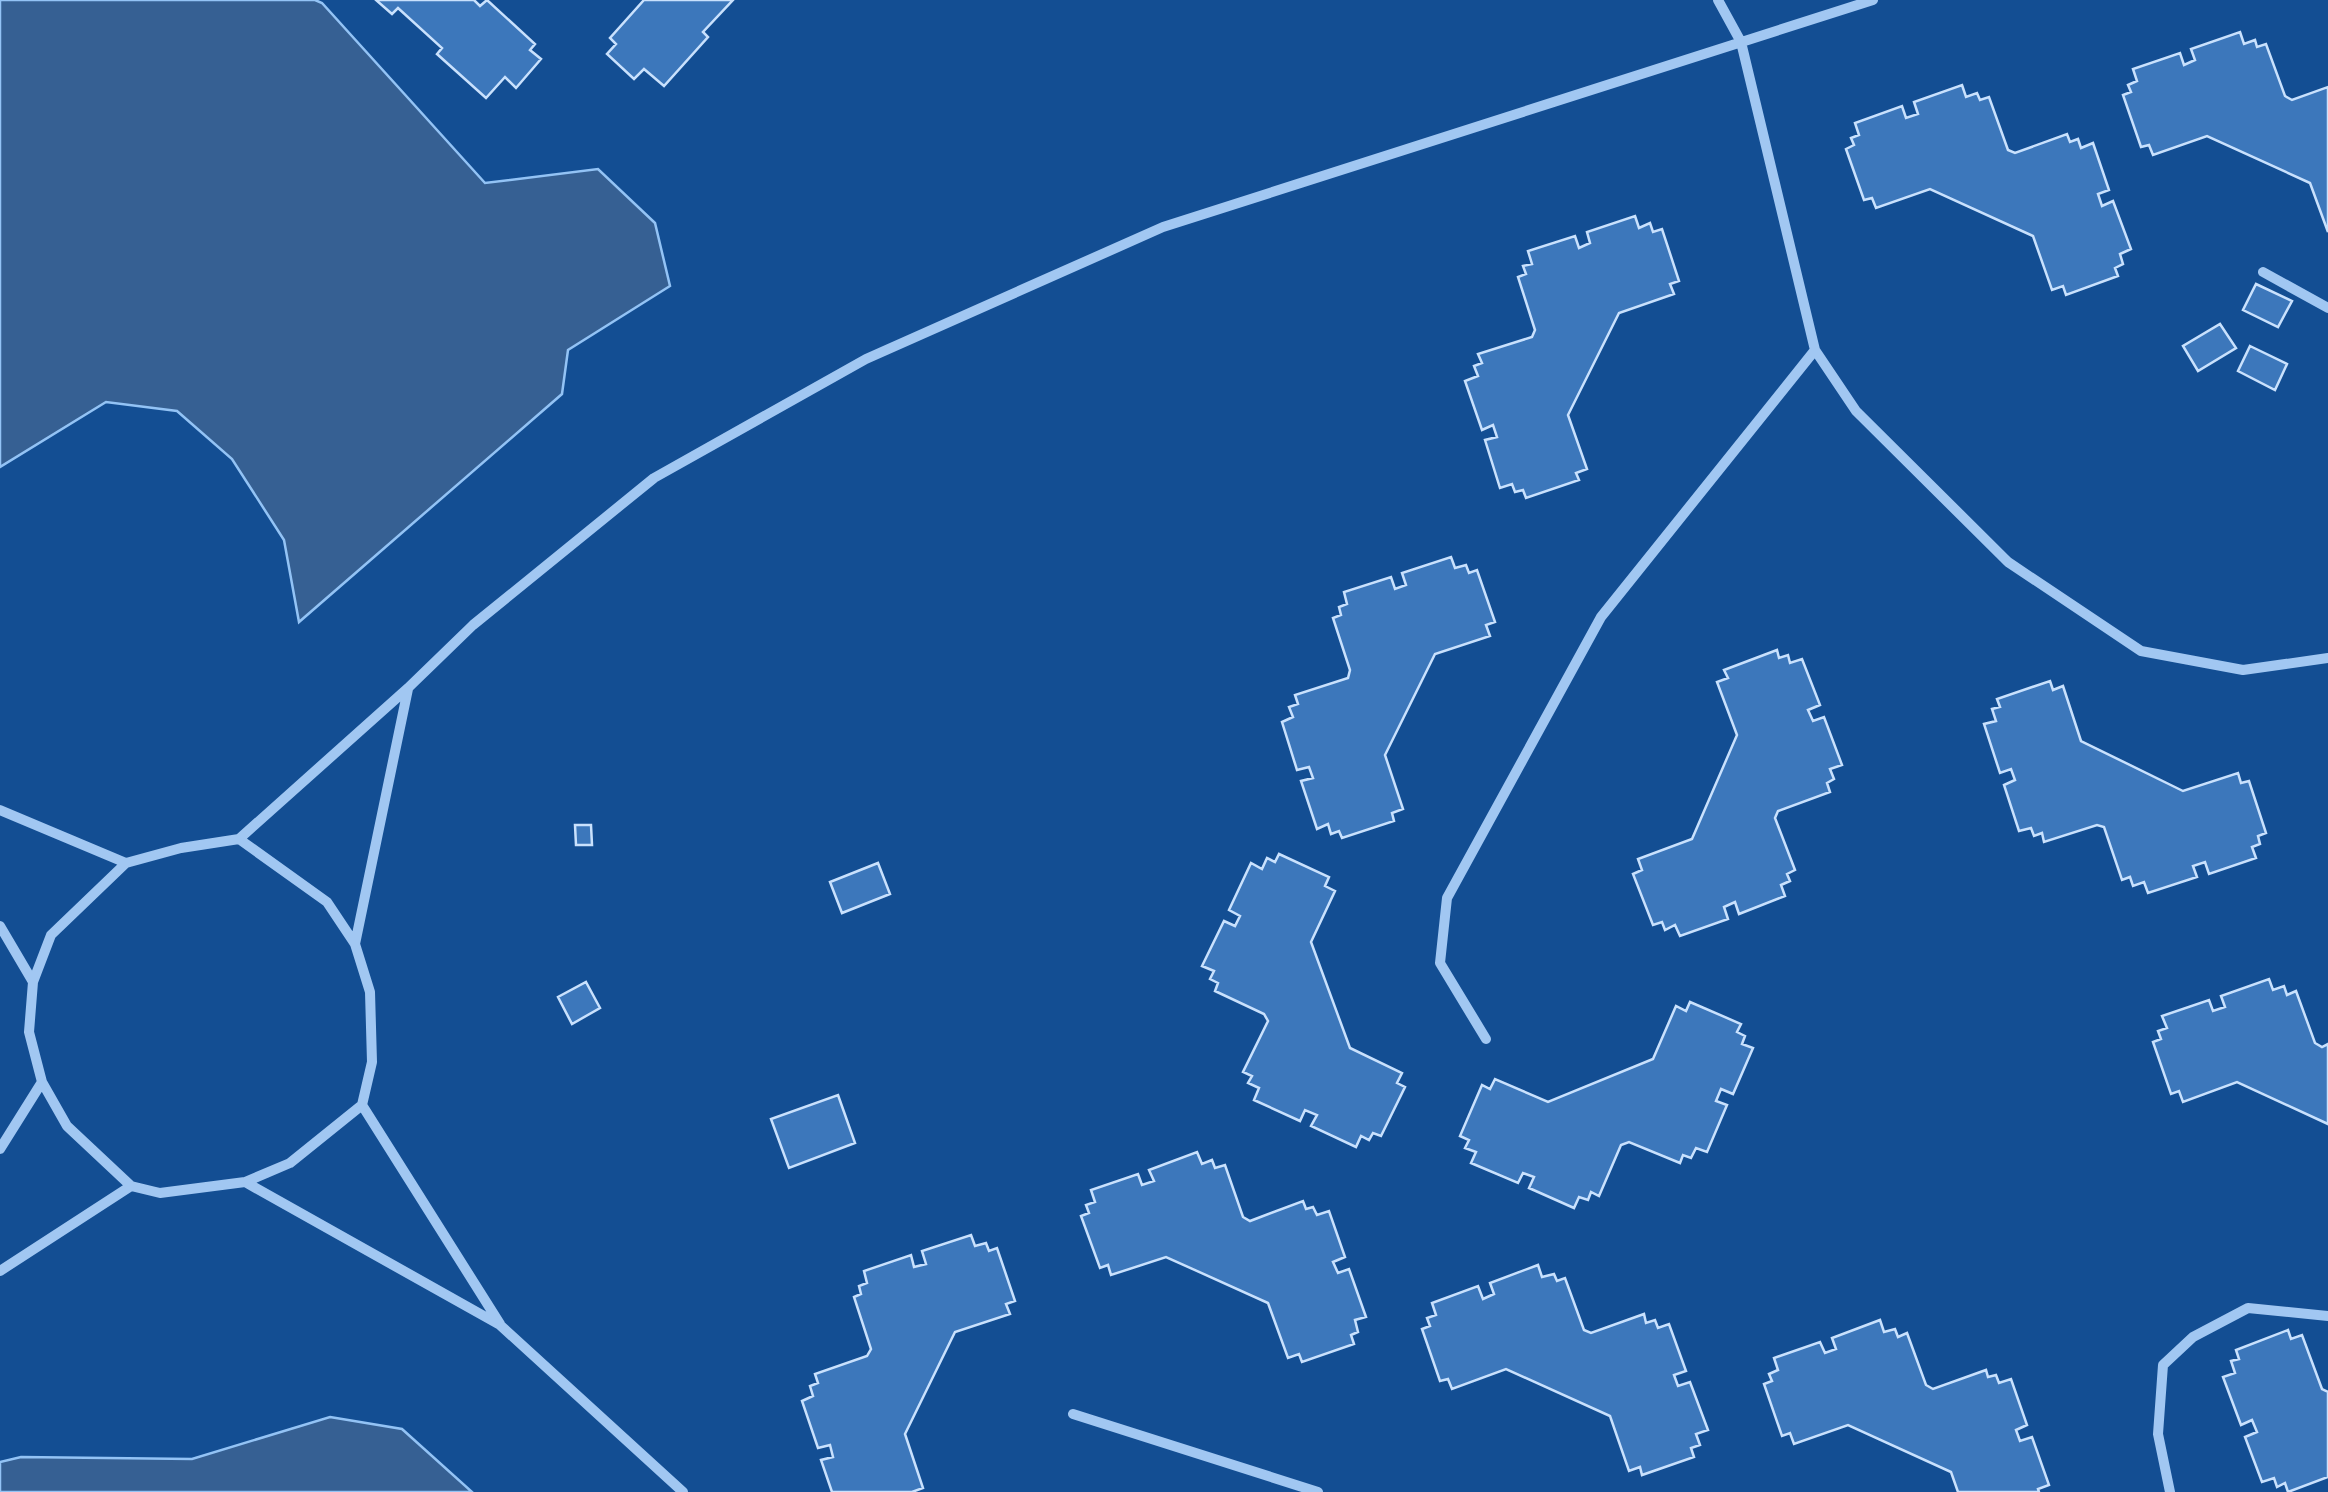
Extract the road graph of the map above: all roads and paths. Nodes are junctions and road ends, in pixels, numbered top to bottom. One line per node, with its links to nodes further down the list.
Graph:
1 (1718, 0): 3 (street)
2 (1873, 0): 3 (street)
3 (1742, 42): 6 (street); 8 (street)
4 (2262, 272): 5 (street)
5 (2328, 308)
6 (1814, 350): 7 (street); 15 (street)
7 (2328, 658)
8 (408, 688): 10 (street); 13 (street)
9 (0, 810): 11 (street)
10 (239, 839): 11 (street); 13 (street)
11 (126, 863): 14 (street)
12 (0, 926): 14 (street)
13 (355, 944): 17 (street)
14 (33, 982): 16 (street)
15 (1486, 1039)
16 (42, 1082): 18 (street); 20 (street)
17 (362, 1105): 19 (street); 23 (street)
18 (0, 1149)
19 (245, 1182): 20 (street); 23 (street)
20 (131, 1186): 21 (street)
21 (0, 1271)
22 (2328, 1316): 27 (street)
23 (500, 1325): 25 (street)
24 (1073, 1414): 26 (street)
25 (683, 1492)
26 (1318, 1492)
27 (2170, 1492)

